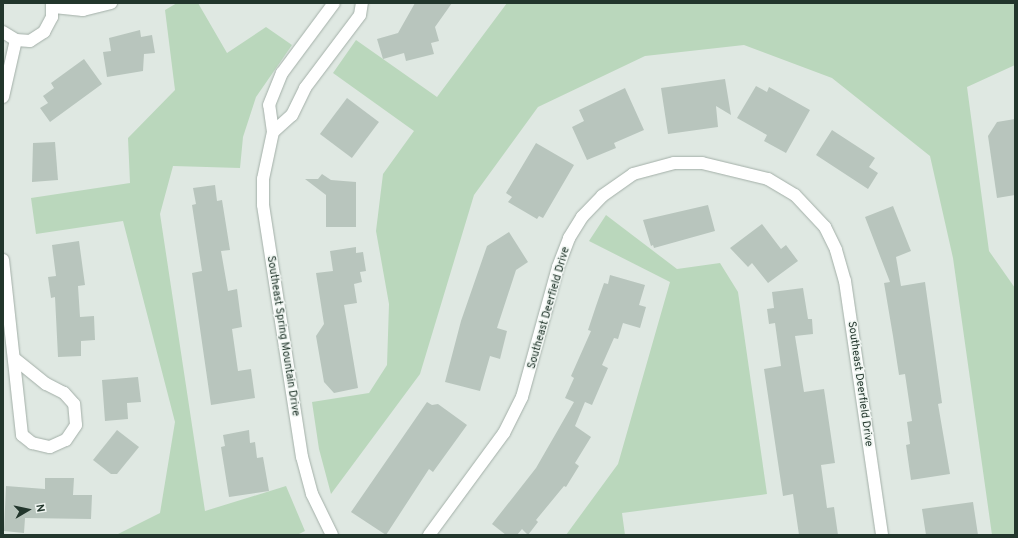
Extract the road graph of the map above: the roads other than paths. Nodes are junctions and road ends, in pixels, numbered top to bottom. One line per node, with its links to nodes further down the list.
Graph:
1 (111, 3): 4 (street)
2 (334, 3): 8 (street, Southeast Spring Mountain Drive)
3 (362, 3): 8 (street)
4 (53, 5): 6 (street)
5 (3, 32): 6 (street)
6 (16, 40): 7 (street)
7 (3, 97)
8 (273, 132): 11 (street, Southeast Spring Mountain Drive)
9 (3, 260): 10 (street)
10 (15, 359): 10 (street)
11 (332, 535)
12 (429, 535): 13 (street, Southeast Deerfield Drive)
13 (882, 535)

